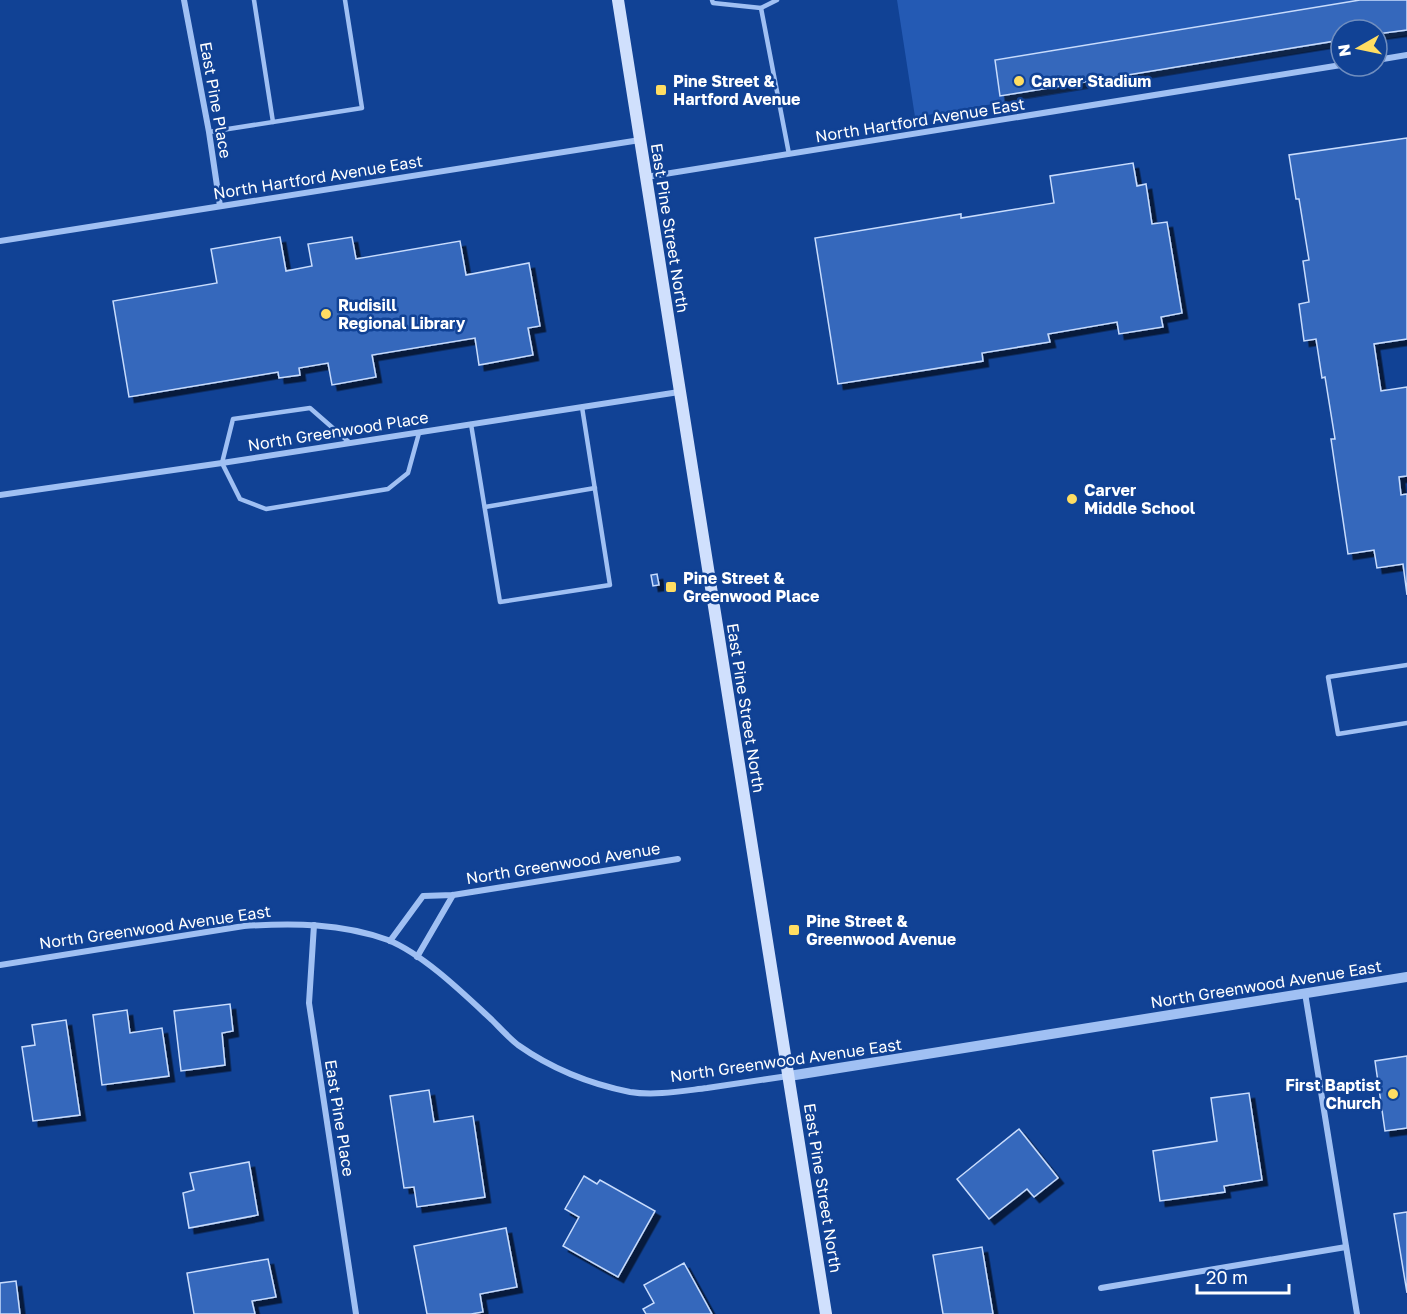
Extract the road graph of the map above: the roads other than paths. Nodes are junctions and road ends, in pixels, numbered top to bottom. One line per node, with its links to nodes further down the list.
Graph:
1 (184, 0): 12 (street, East Pine Place)
2 (254, 0): 11 (lane)
3 (345, 0): 11 (lane)
4 (618, 0): 13 (main road, East Pine Street North)
5 (712, 0): 7 (lane)
6 (777, 0): 7 (lane)
7 (761, 8): 14 (lane)
8 (1407, 55): 9 (street)
9 (1389, 58)
10 (1329, 67): 14 (street, North Hartford Avenue East)
11 (273, 122): 12 (lane)
12 (209, 132): 16 (street, East Pine Place)
13 (640, 140): 15 (main road, East Pine Street North); 16 (street, North Hartford Avenue East)
14 (789, 154): 15 (street, North Hartford Avenue East)
15 (645, 177): 18 (main road, East Pine Street North)
16 (220, 206): 17 (street, North Hartford Avenue East)
17 (0, 241)
18 (680, 392): 19 (street, North Greenwood Place); 37 (main road, East Pine Street North)
19 (582, 407): 20 (street, North Greenwood Place); 24 (lane)
20 (471, 424): 21 (street, North Greenwood Place); 26 (lane)
21 (418, 432): 22 (street, North Greenwood Place); 23 (lane)
22 (350, 443): 23 (street, North Greenwood Place); 23 (lane)
23 (222, 463): 25 (street, North Greenwood Place)
24 (595, 488): 26 (lane); 26 (lane)
25 (0, 495)
26 (484, 507)
27 (1407, 665): 28 (lane)
28 (1407, 723)
29 (678, 859): 30 (street, North Greenwood Avenue)
30 (453, 895): 32 (street, North Greenwood Avenue); 33 (street, North Greenwood Avenue)
31 (314, 925): 32 (street, North Greenwood Avenue East); 34 (street, North Greenwood Avenue East); 40 (street, East Pine Place)
32 (390, 941): 33 (street, North Greenwood Avenue East)
33 (417, 957): 37 (street, North Greenwood Avenue East)
34 (0, 965)
35 (1407, 976): 36 (street, North Greenwood Avenue East)
36 (1305, 993): 37 (street, North Greenwood Avenue East); 38 (street)
37 (789, 1076): 41 (main road, East Pine Street North)
38 (1346, 1247): 39 (street); 42 (street)
39 (1101, 1288)
40 (356, 1314)
41 (826, 1314)
42 (1357, 1314)

